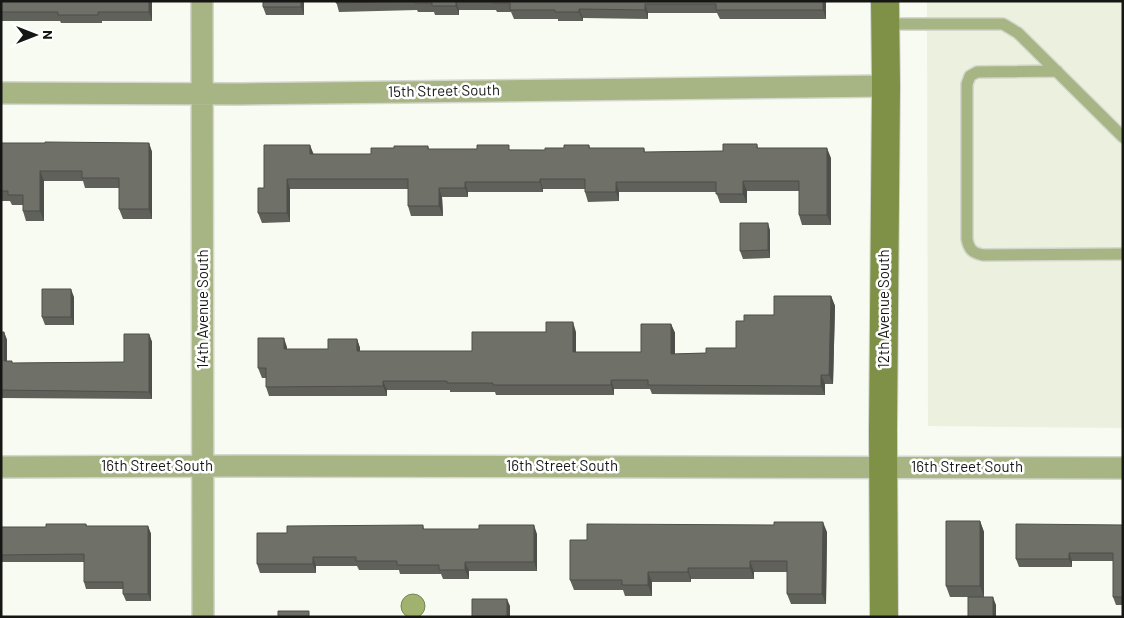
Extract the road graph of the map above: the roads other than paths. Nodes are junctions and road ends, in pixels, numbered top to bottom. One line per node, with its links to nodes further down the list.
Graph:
1 (202, 1): 6 (street, 14th Avenue South)
2 (885, 13): 3 (lane); 4 (street, 12th Avenue South)
3 (1057, 71): 7 (lane); 8 (lane)
4 (886, 86): 6 (street, 15th Street South); 11 (street, 12th Avenue South)
5 (1, 93): 6 (street, 15th Street South)
6 (204, 93): 9 (street, 14th Avenue South)
7 (1123, 137)
8 (1123, 254)
9 (202, 466): 10 (street, 16th Street South); 11 (street, 16th Street South); 13 (street, 14th Avenue South)
10 (1, 467)
11 (883, 467): 12 (street, 16th Street South); 14 (street, 12th Avenue South)
12 (1123, 468)
13 (203, 617)
14 (884, 617)

